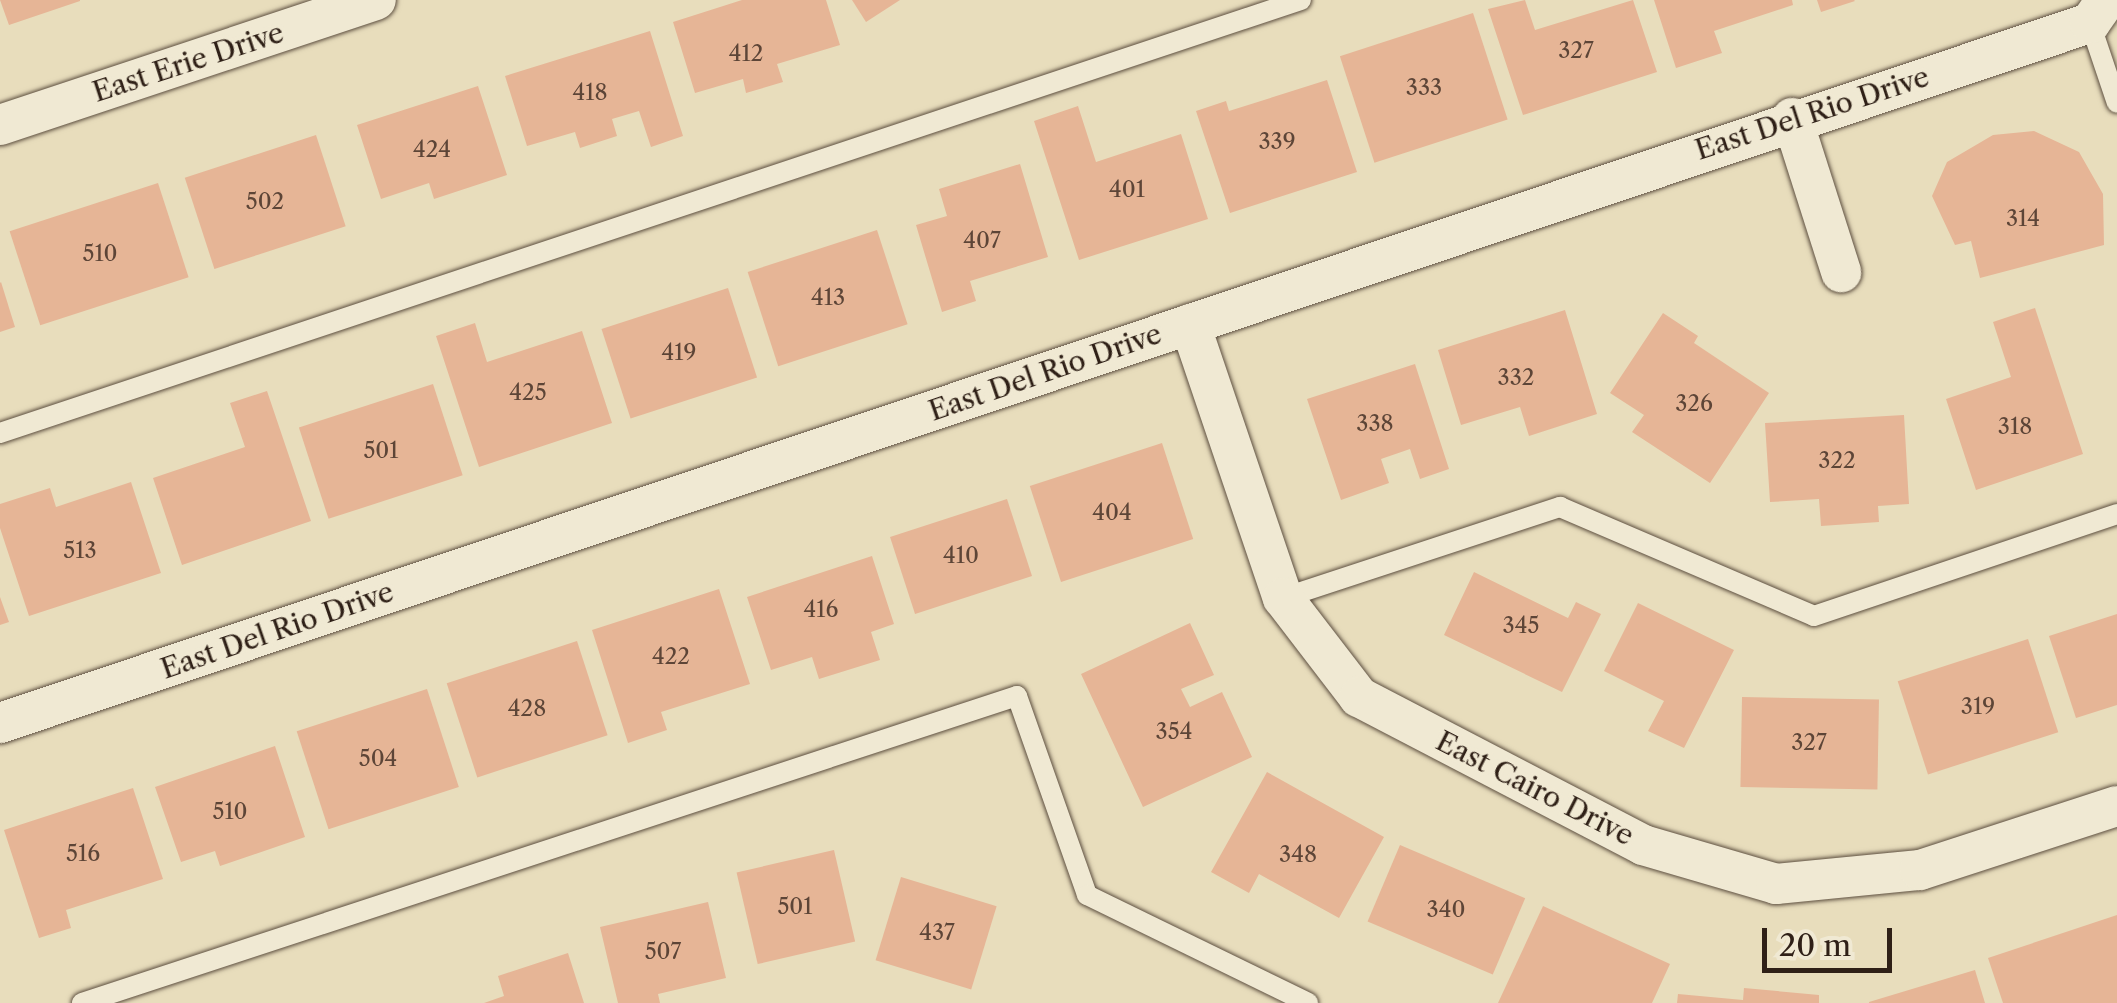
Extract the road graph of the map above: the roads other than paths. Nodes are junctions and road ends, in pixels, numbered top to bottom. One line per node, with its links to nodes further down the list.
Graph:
1 (376, 0): 6 (street, East Erie Drive)
2 (1301, 0): 9 (lane)
3 (2105, 20): 4 (lane); 5 (street, East Del Rio Drive)
4 (2117, 103)
5 (1792, 118): 7 (street); 8 (street, East Del Rio Drive)
6 (0, 125)
7 (1842, 272)
8 (1190, 324): 11 (street, East Cairo Drive); 12 (street, East Del Rio Drive)
9 (0, 433)
10 (2117, 514): 11 (lane)
11 (1283, 598): 13 (street, East Cairo Drive)
12 (0, 724)
13 (2117, 806)
14 (82, 1003): 15 (lane)
15 (1308, 1003)

